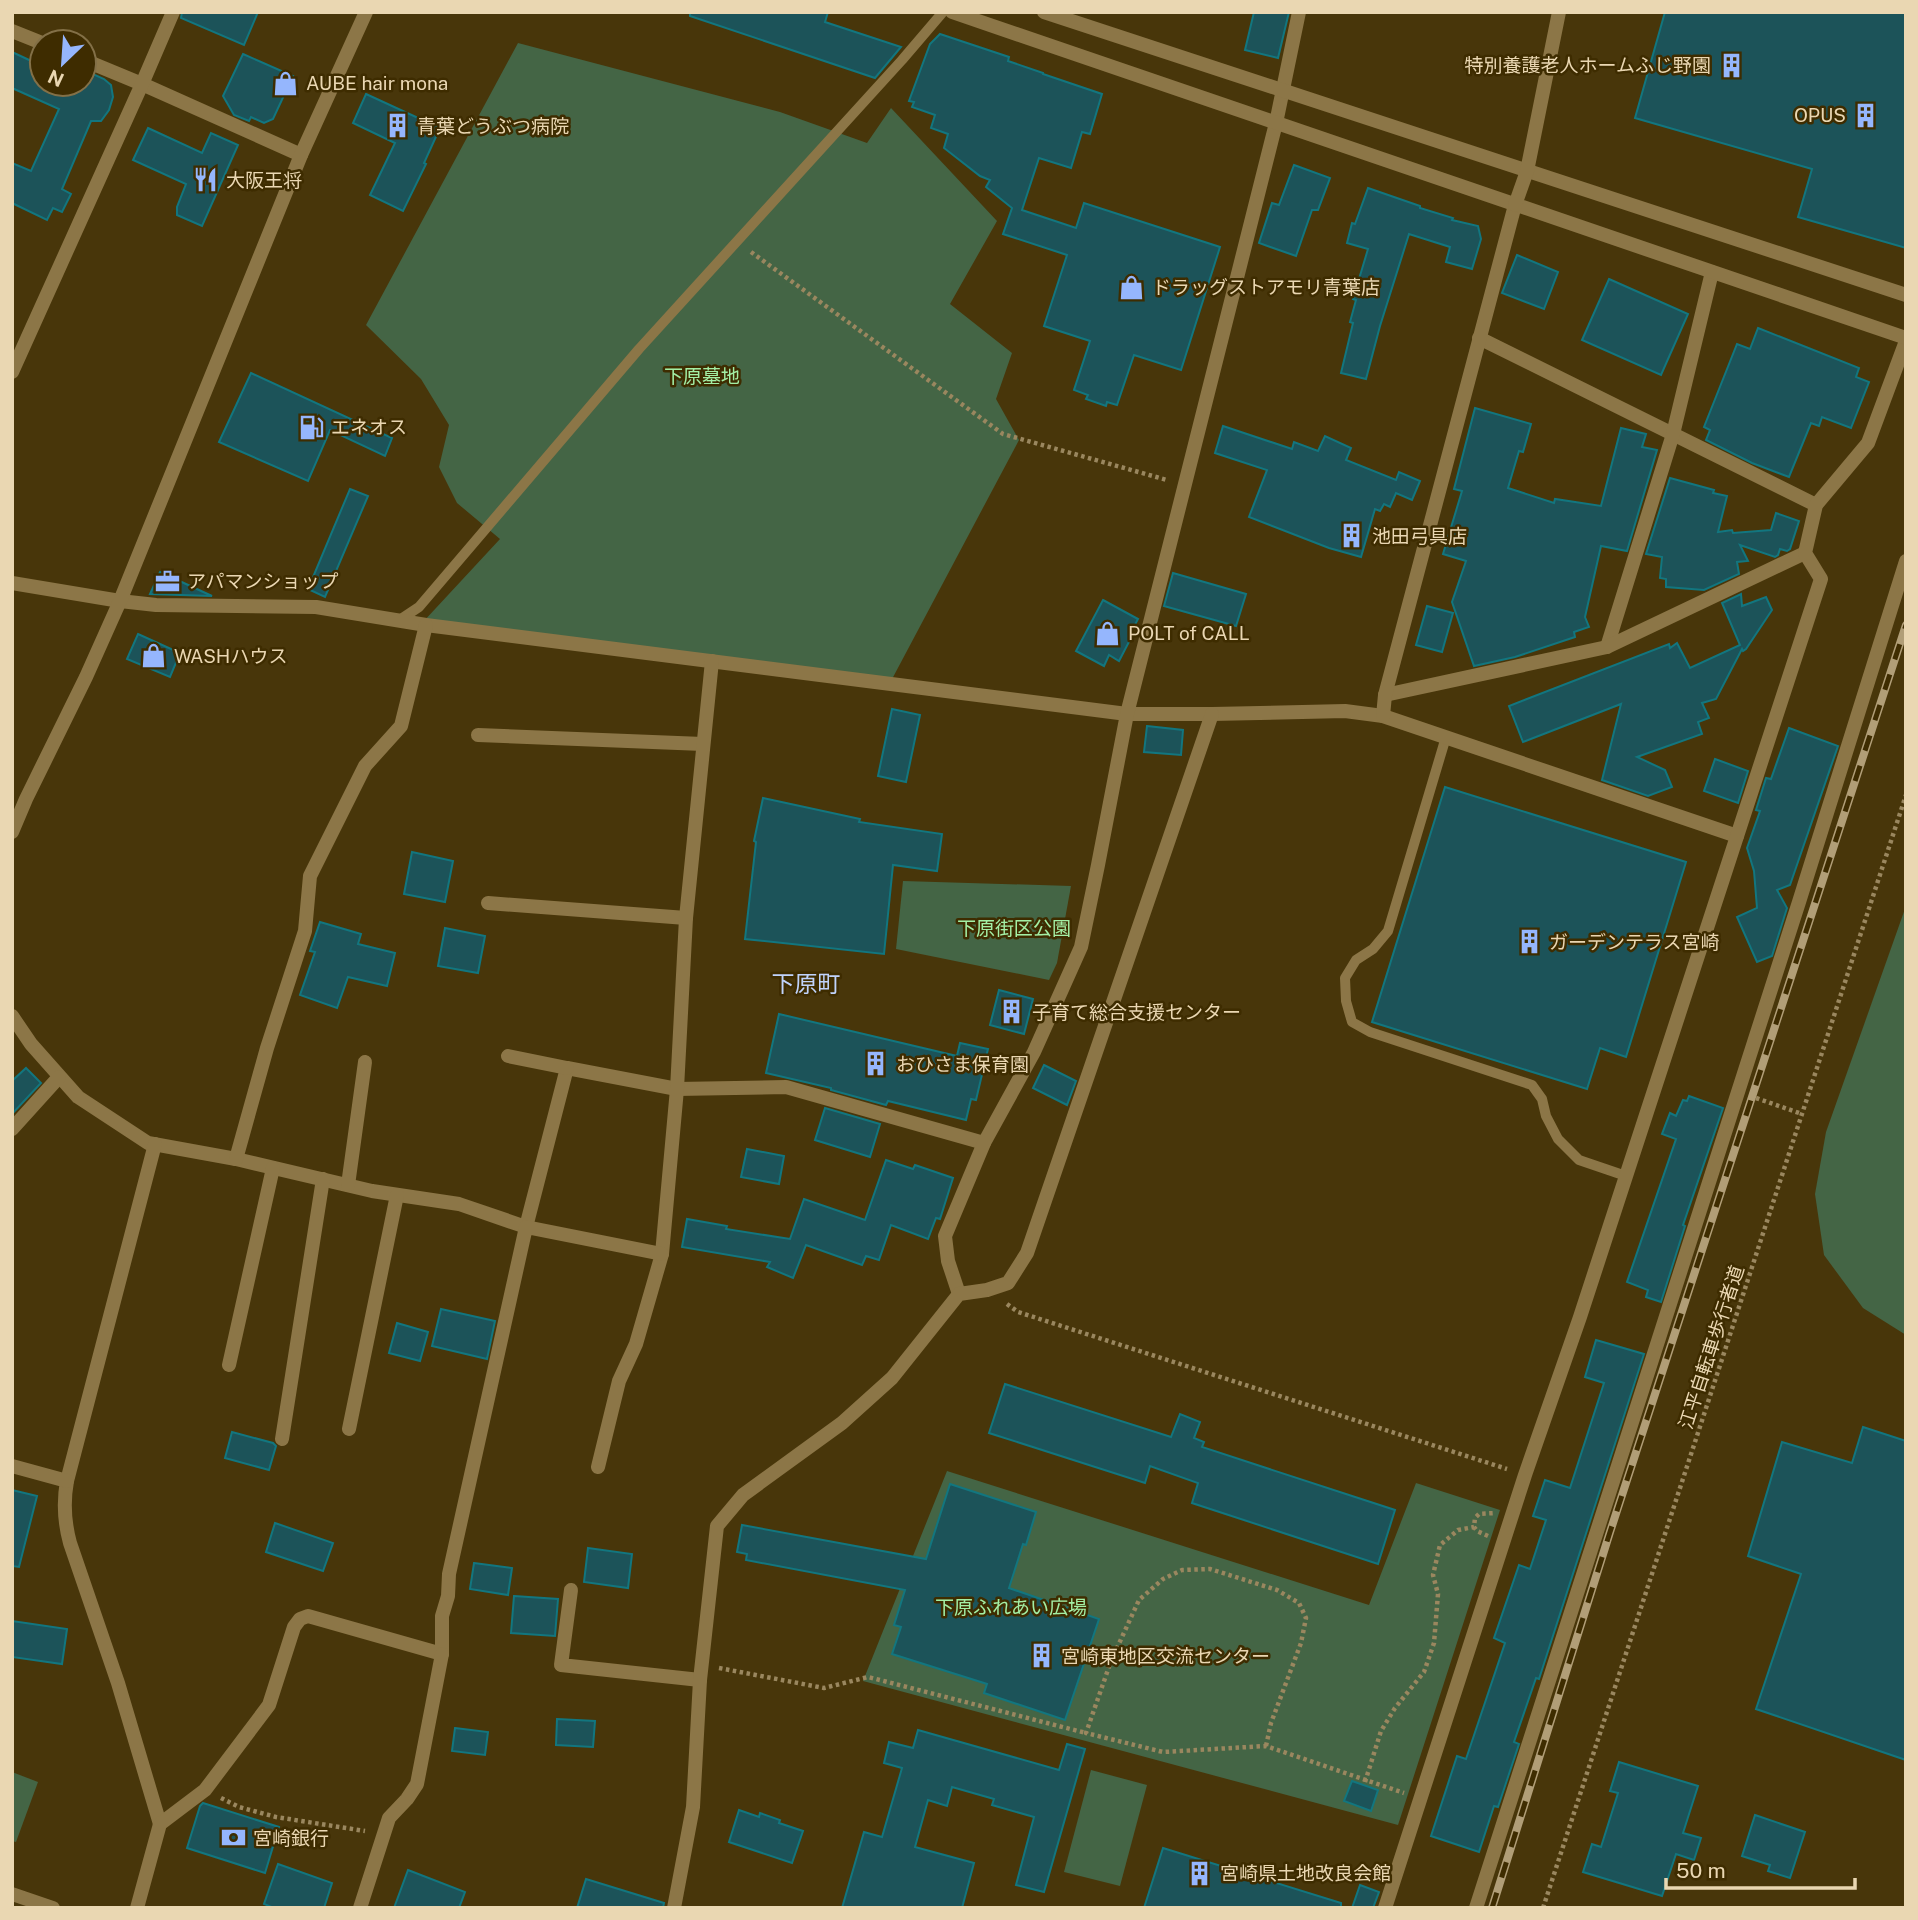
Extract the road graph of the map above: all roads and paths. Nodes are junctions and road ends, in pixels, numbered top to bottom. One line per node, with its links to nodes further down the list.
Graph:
1 (173, 12): 9 (street)
2 (366, 12): 12 (street)
3 (943, 12): 15 (lane)
4 (952, 12): 11 (street)
5 (1044, 12): 10 (street)
6 (1299, 12): 10 (street)
7 (1559, 12): 13 (street)
8 (98, 66): 9 (street)
9 (142, 84): 12 (street); 20 (street)
10 (1283, 91): 11 (street); 13 (street)
11 (1276, 123): 14 (street); 22 (street)
12 (301, 155): 27 (street)
13 (1527, 172): 14 (street); 17 (street)
14 (1515, 205): 16 (street); 18 (street)
15 (736, 242): 22 (path); 28 (lane)
16 (1712, 272): 19 (street); 21 (street)
17 (1906, 295)
18 (1479, 338): 21 (street); 32 (street)
19 (1906, 339): 23 (street)
20 (12, 372)
21 (1673, 434): 23 (street); 30 (street)
22 (1184, 485): 33 (street)
23 (1816, 505): 24 (street)
24 (1805, 553): 30 (street); 41 (street)
25 (1906, 561): 50 (street)
26 (12, 583): 27 (street)
27 (120, 601): 28 (street); 40 (street)
28 (398, 621): 29 (street)
29 (426, 625): 31 (street); 55 (street)
30 (1607, 647): 32 (street)
31 (712, 661): 33 (street); 38 (street)
32 (1385, 695): 35 (street)
33 (1127, 714): 34 (street); 53 (street)
34 (1212, 714): 35 (street); 63 (street)
35 (1383, 716): 37 (street)
36 (478, 734): 38 (street)
37 (1446, 737): 41 (street); 57 (lane)
38 (703, 744): 43 (street)
39 (1906, 795): 51 (path, 江平自転車歩行者道)
40 (12, 832)
41 (1737, 836): 57 (street)
42 (488, 903): 43 (street)
43 (686, 918): 49 (street)
44 (12, 1016): 48 (street)
45 (508, 1056): 47 (street)
46 (365, 1062): 59 (street)
47 (568, 1068): 49 (street); 61 (street)
48 (59, 1077): 52 (street); 54 (street)
49 (677, 1089): 53 (street); 62 (street)
50 (1738, 1091): 51 (path); 92 (street)
51 (1802, 1115): 93 (path, 江平自転車歩行者道)
52 (12, 1129)
53 (984, 1143): 64 (street)
54 (155, 1144): 55 (street); 71 (street)
55 (236, 1159): 56 (street)
56 (273, 1167): 58 (street); 65 (street)
57 (1626, 1176): 70 (street)
58 (323, 1179): 59 (street); 67 (street)
59 (348, 1185): 60 (street)
60 (397, 1195): 61 (street); 66 (street)
61 (526, 1227): 62 (street); 76 (street)
62 (662, 1254): 69 (street)
63 (987, 1290): 64 (street); 70 (path)
64 (959, 1293): 77 (street)
65 (229, 1365)
66 (349, 1429)
67 (282, 1439)
68 (12, 1466): 71 (street)
69 (598, 1467)
70 (1525, 1475): 91 (street)
71 (66, 1481): 84 (street)
72 (1499, 1514): 73 (path)
73 (1474, 1527): 74 (path); 81 (path)
74 (1491, 1536)
75 (571, 1590): 78 (street)
76 (442, 1654): 82 (street); 85 (street)
77 (702, 1664): 78 (street); 79 (path)
78 (700, 1680): 90 (street)
79 (1086, 1733): 80 (path); 80 (path)
80 (1266, 1746): 83 (path)
81 (1365, 1783)
82 (205, 1790): 84 (street); 85 (path)
83 (1408, 1795)
84 (160, 1824): 88 (street)
85 (384, 1832): 89 (street)
86 (12, 1894): 87 (street)
87 (53, 1908)
88 (138, 1908)
89 (360, 1908)
90 (674, 1908)
91 (1385, 1908)
92 (1476, 1908)
93 (1543, 1908)

